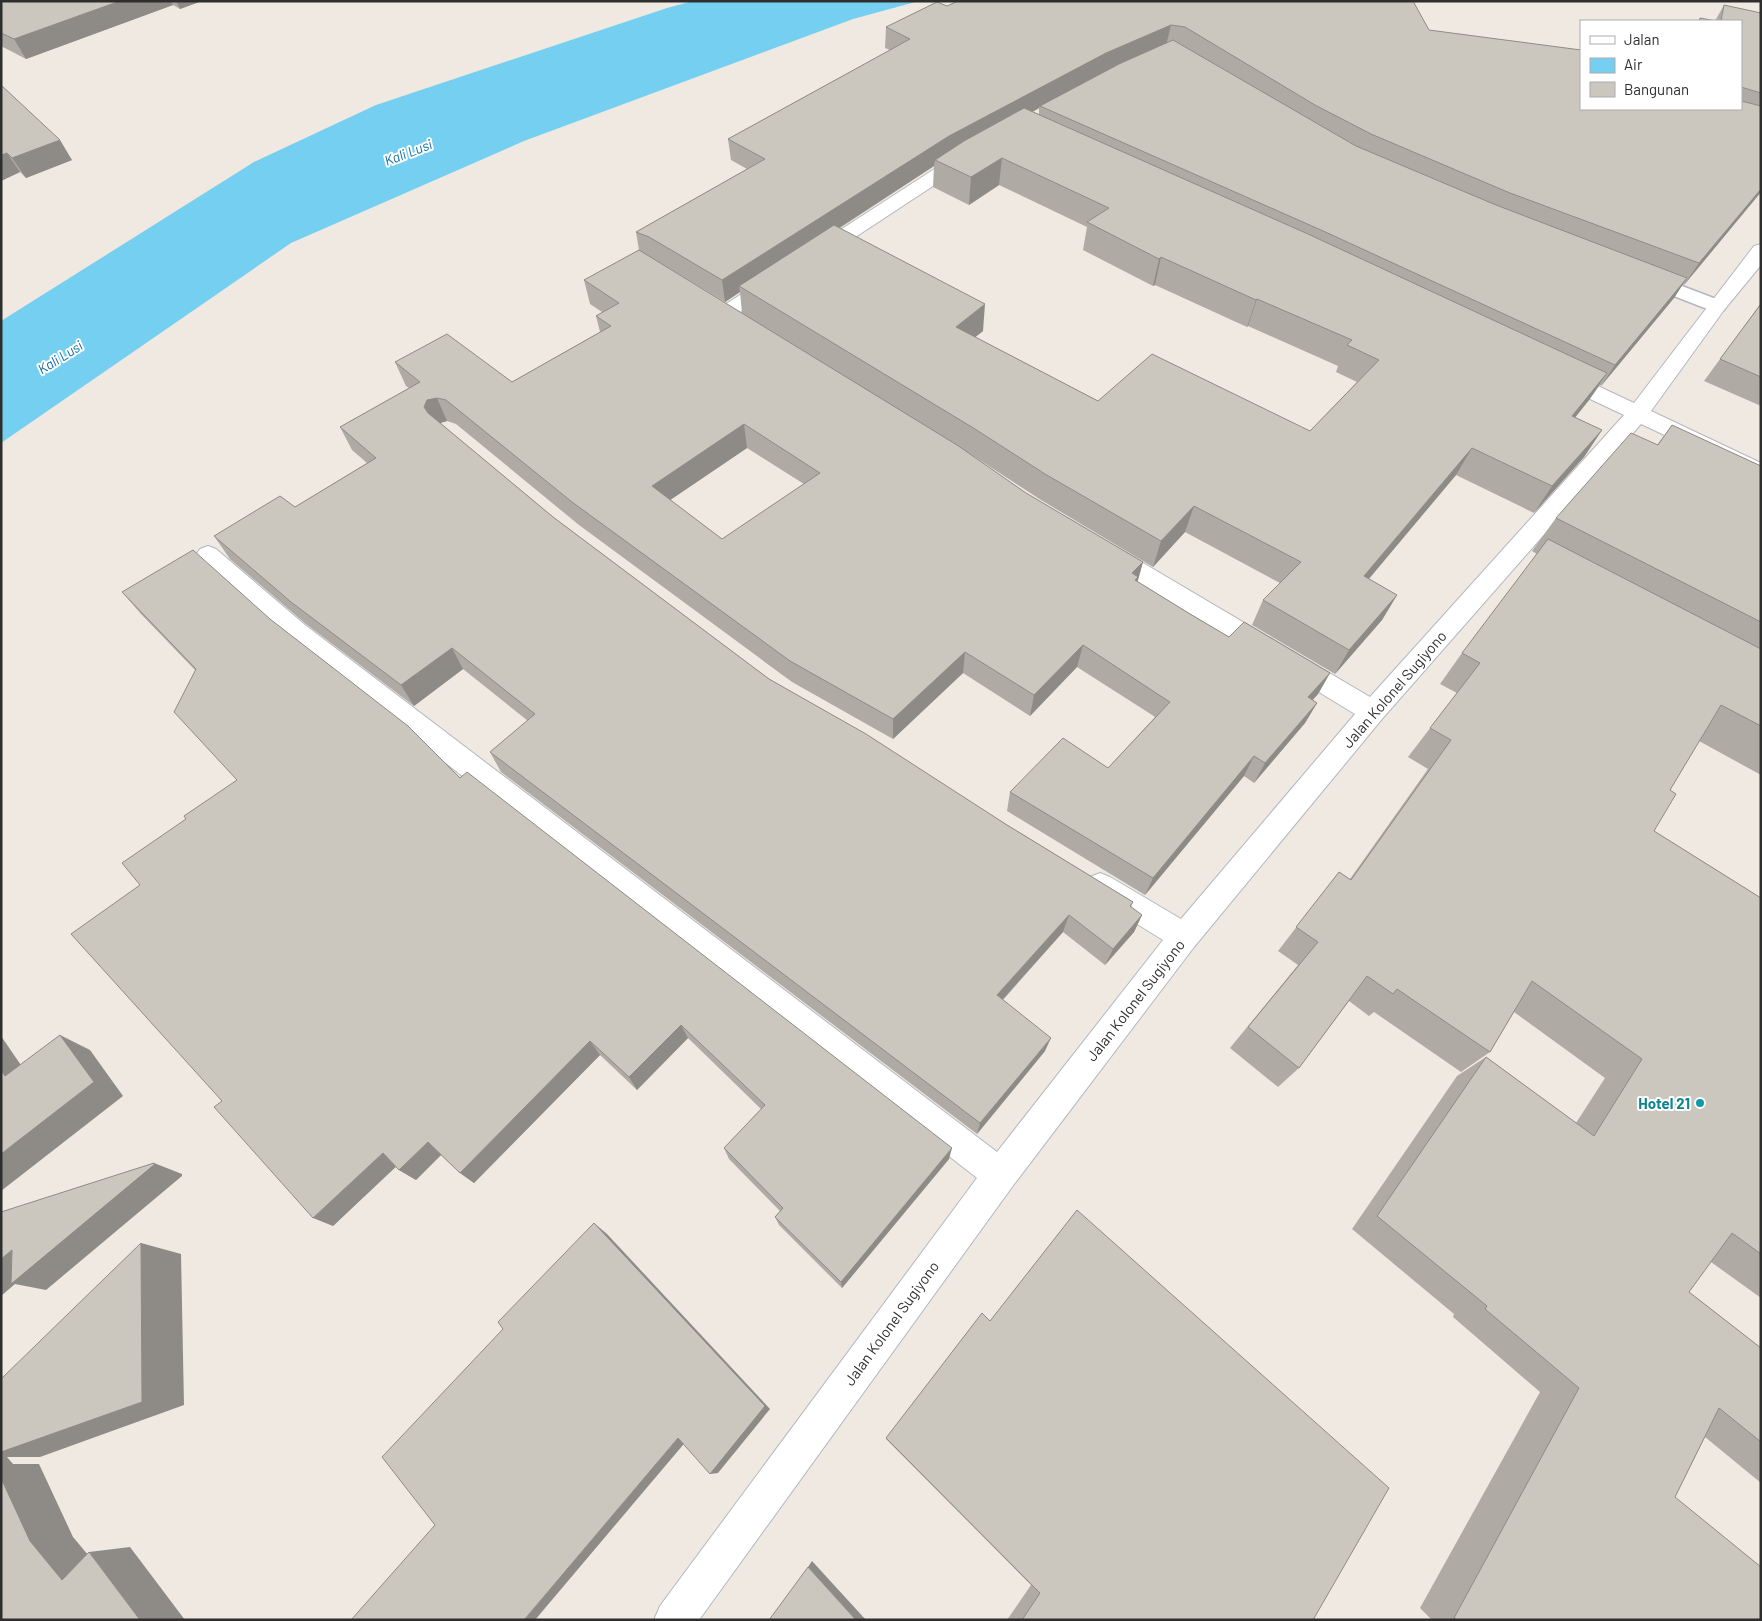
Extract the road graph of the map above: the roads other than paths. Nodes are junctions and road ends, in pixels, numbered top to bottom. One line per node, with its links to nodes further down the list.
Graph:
1 (981, 148): 5 (street)
2 (1761, 250): 4 (street, Jalan Kolonel Sugiyono)
3 (1628, 272): 4 (lane)
4 (1717, 306): 7 (street, Jalan Kolonel Sugiyono)
5 (765, 337)
6 (1548, 371): 7 (street)
7 (1638, 413): 8 (street); 11 (street, Jalan Kolonel Sugiyono)
8 (1761, 472)
9 (1092, 544): 11 (street)
10 (208, 555): 14 (street)
11 (1373, 712): 13 (street, Jalan Kolonel Sugiyono)
12 (1082, 875): 13 (street)
13 (1184, 937): 14 (street, Jalan Kolonel Sugiyono)
14 (1000, 1175): 15 (street, Jalan Kolonel Sugiyono)
15 (679, 1618)

